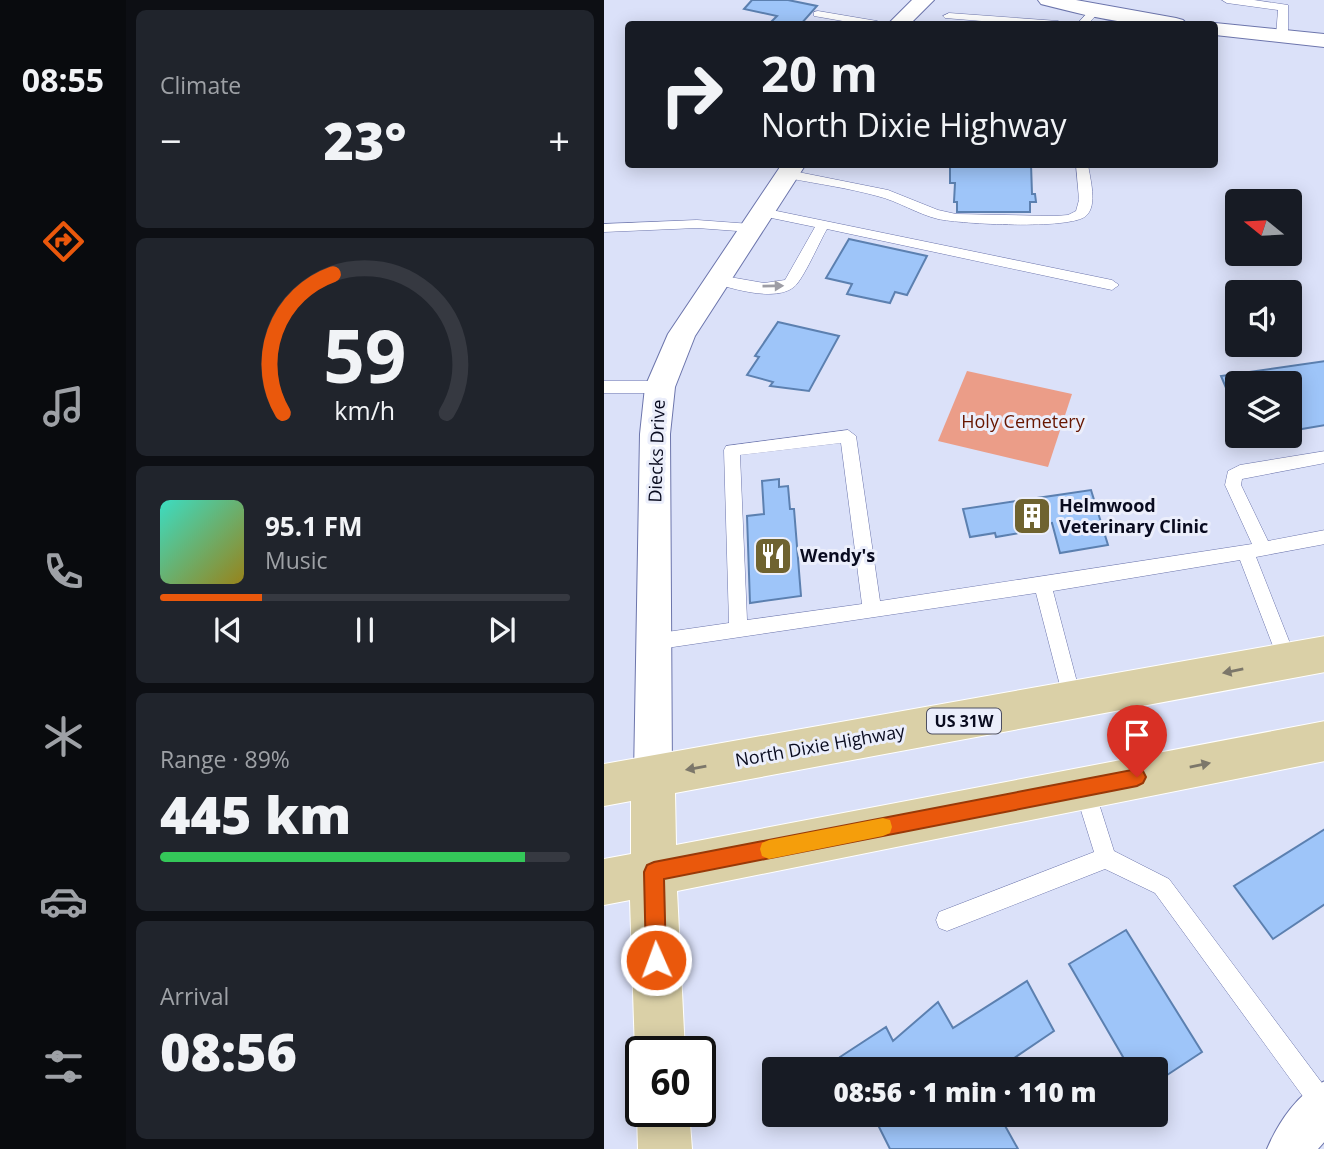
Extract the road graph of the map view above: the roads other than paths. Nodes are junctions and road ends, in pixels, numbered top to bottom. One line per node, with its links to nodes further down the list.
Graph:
1 (924, 0): 9 (street)
2 (1048, 0): 7 (street)
3 (1227, 0): 4 (lane)
4 (1285, 3): 13 (lane)
5 (818, 14): 8 (lane)
6 (949, 16): 10 (lane)
7 (1088, 18): 11 (street)
8 (859, 21)
9 (901, 21)
10 (1017, 21)
11 (1132, 21)
12 (1218, 29): 13 (street)
13 (1282, 36): 14 (street)
14 (1324, 40)
15 (1082, 168): 16 (lane)
16 (791, 169): 17 (street, Diecks Drive)
17 (757, 220): 18 (lane); 19 (lane); 20 (street, Diecks Drive)
18 (823, 224): 20 (lane, one-way to 18); 21 (lane)
19 (604, 228)
20 (718, 280): 23 (street, Diecks Drive)
21 (1112, 285)
22 (604, 387): 23 (lane)
23 (660, 387): 31 (street, Diecks Drive)
24 (1324, 457): 26 (lane)
25 (1324, 537): 26 (lane)
26 (1263, 548): 27 (lane)
27 (1245, 552): 28 (lane); 32 (lane)
28 (1043, 585): 29 (lane); 33 (lane)
29 (872, 610): 30 (lane); 30 (lane)
30 (738, 629): 31 (lane)
31 (653, 642): 35 (street, Diecks Drive)
32 (1306, 658): 33 (main road, North Dixie Highway / US 31W, one-way to 33)
33 (1073, 701): 35 (main road, North Dixie Highway / US 31W, one-way to 35)
34 (1323, 743): 37 (main road, one-way to 34)
35 (653, 776): 36 (main road, North Dixie Highway / US 31W); 39 (main road)
36 (604, 785)
37 (1084, 788): 38 (lane); 39 (main road)
38 (1106, 858): 41 (lane); 43 (lane)
39 (654, 872): 40 (main road); 42 (main road)
40 (604, 882)
41 (947, 919)
42 (660, 1036)
43 (1314, 1125)
44 (664, 1127): 45 (main road)
45 (665, 1149)

